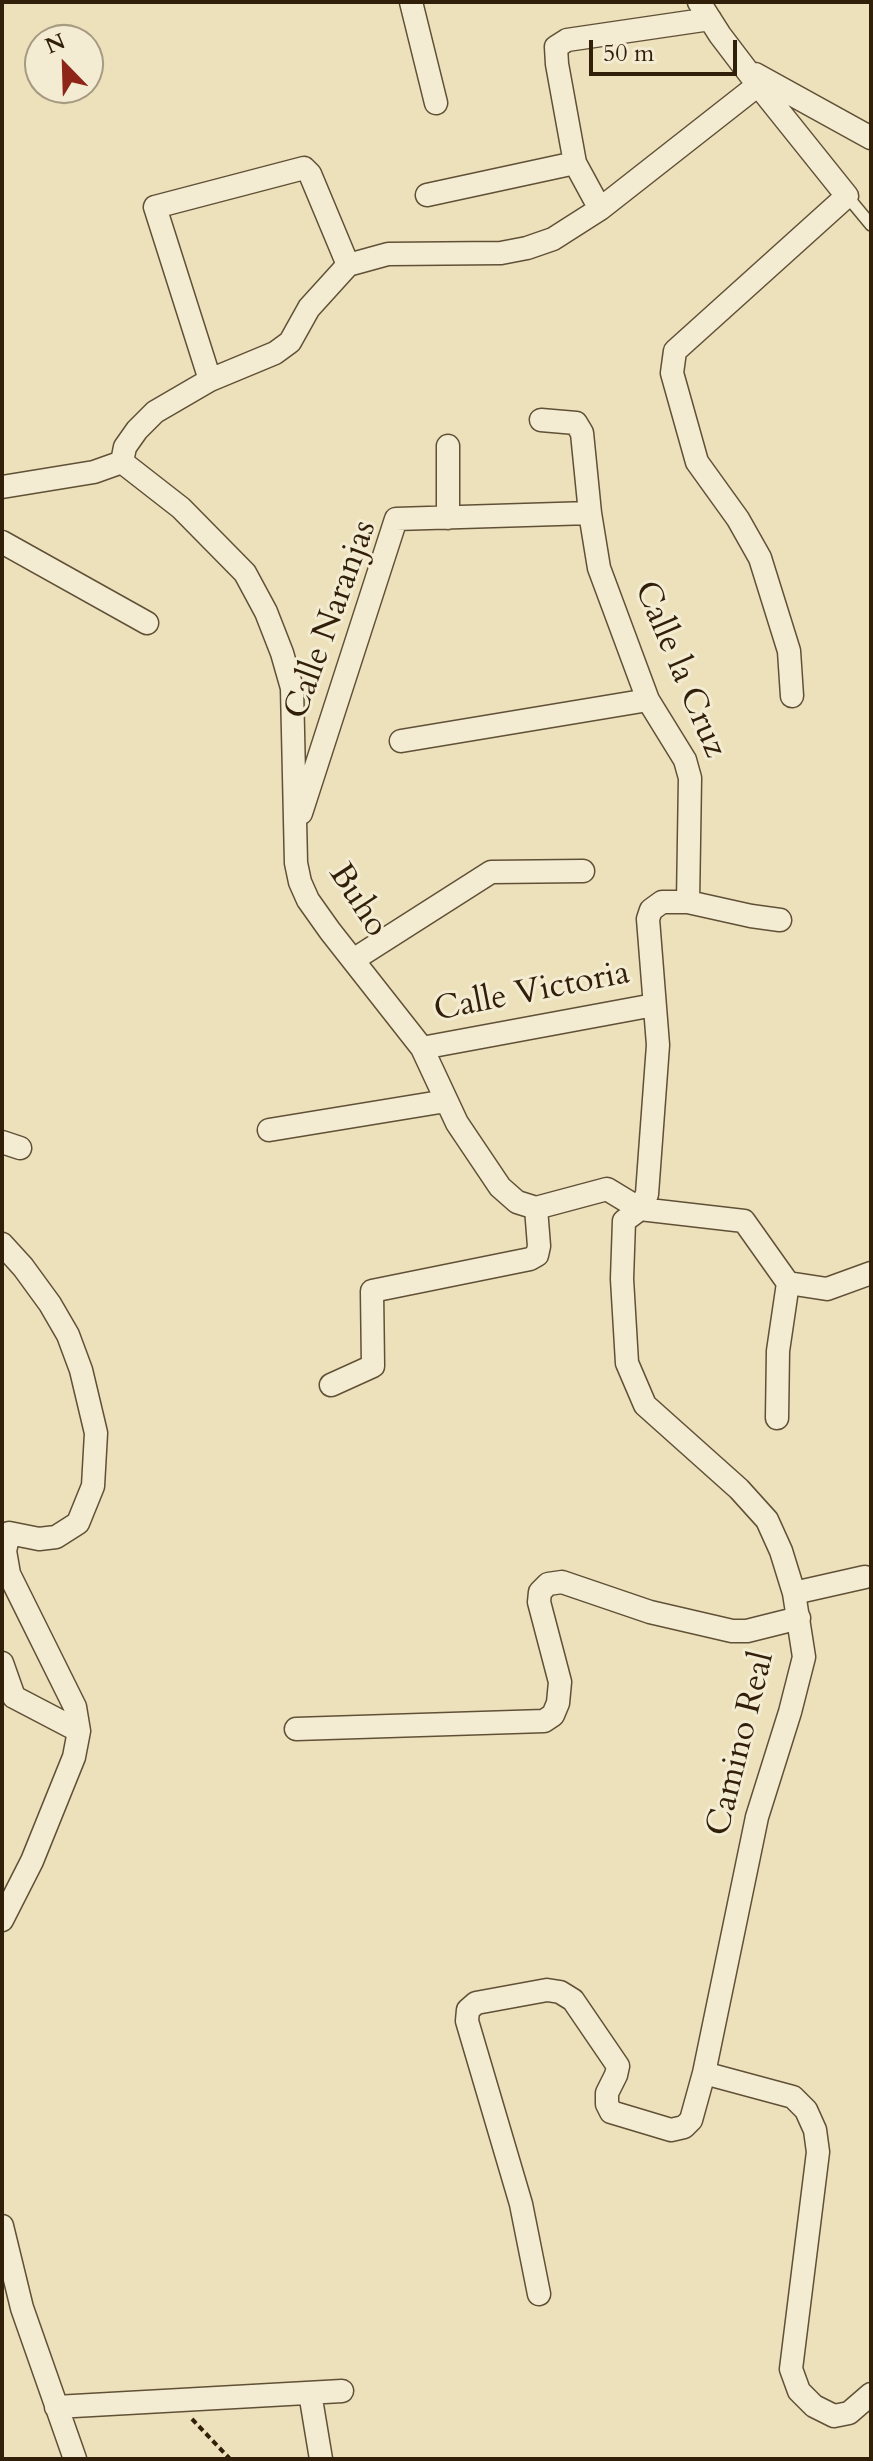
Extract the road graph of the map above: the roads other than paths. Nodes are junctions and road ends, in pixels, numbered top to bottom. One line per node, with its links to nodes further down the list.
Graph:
1 (411, 2): 4 (street)
2 (712, 15): 3 (street); 6 (street)
3 (752, 78): 5 (street); 8 (street); 9 (street)
4 (436, 103)
5 (871, 138)
6 (575, 163): 7 (street); 9 (street)
7 (427, 195)
8 (847, 196): 10 (lane); 21 (street)
9 (600, 209): 11 (street)
10 (871, 225)
11 (348, 265): 12 (street); 12 (street)
12 (210, 380): 15 (street)
13 (541, 420): 17 (street, Calle la Cruz)
14 (448, 446): 18 (street)
15 (122, 462): 16 (street); 24 (street, Buho)
16 (2, 487)
17 (590, 513): 18 (street, Calle Naranjas); 22 (street, Calle la Cruz)
18 (448, 518): 24 (street, Calle Naranjas)
19 (2, 542): 20 (street)
20 (147, 623)
21 (792, 696)
22 (648, 700): 23 (street); 26 (street, Calle la Cruz)
23 (401, 741)
24 (296, 829): 28 (street, Buho)
25 (583, 871): 28 (street)
26 (688, 902): 27 (street); 29 (street)
27 (780, 920)
28 (353, 960): 30 (street, Buho)
29 (654, 1005): 30 (street, Calle Victoria); 34 (street)
30 (422, 1048): 31 (street, Buho)
31 (446, 1101): 32 (street); 33 (street, Buho)
32 (269, 1130)
33 (536, 1208): 34 (street); 38 (street)
34 (640, 1209): 37 (street); 42 (street, Camino Real)
35 (2, 1244): 40 (street)
36 (871, 1273): 37 (street)
37 (788, 1283): 39 (street)
38 (331, 1385)
39 (777, 1418)
40 (6, 1528): 47 (street)
41 (865, 1577): 42 (street)
42 (794, 1593): 43 (street, Camino Real)
43 (799, 1618): 46 (street); 49 (street, Camino Real)
44 (2, 1663): 45 (street)
45 (8, 1704): 47 (street)
46 (296, 1729)
47 (79, 1731): 48 (street)
48 (2, 1920)
49 (704, 2073): 51 (street, Camino Real); 54 (street)
50 (2, 2226): 55 (street)
51 (539, 2294)
52 (342, 2391): 53 (street)
53 (310, 2393): 55 (street); 57 (street)
54 (871, 2394)
55 (56, 2407): 56 (street)
56 (75, 2459)
57 (321, 2459)

